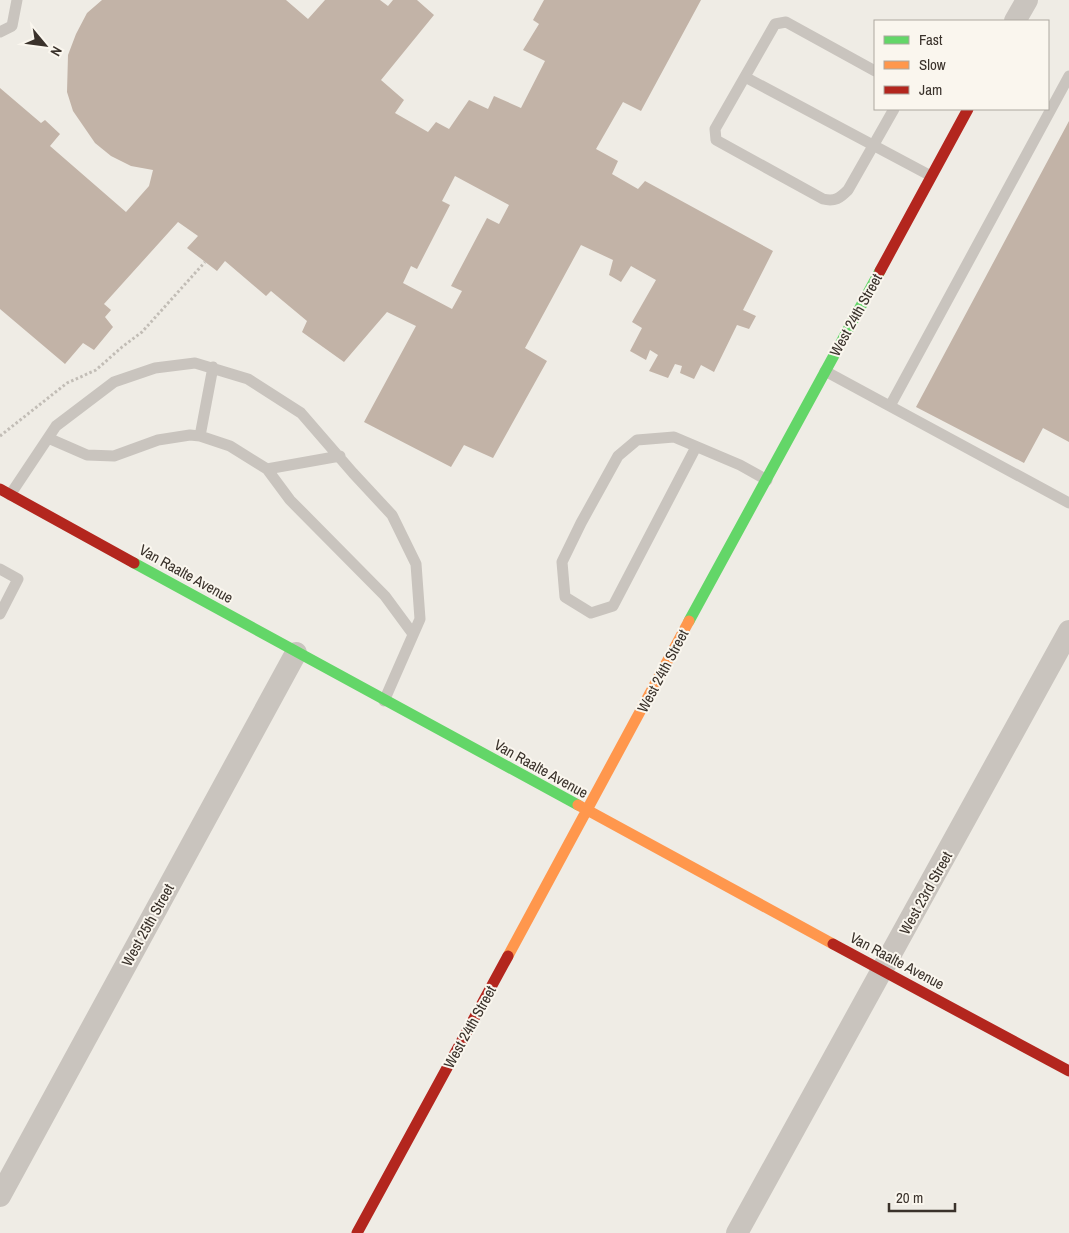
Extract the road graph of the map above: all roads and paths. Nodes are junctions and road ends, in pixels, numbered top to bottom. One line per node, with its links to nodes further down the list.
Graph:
1 (17, 0): 4 (lane)
2 (1026, 0): 3 (street)
3 (1016, 20)
4 (0, 32)
5 (874, 70): 7 (lane)
6 (1069, 76): 15 (lane)
7 (745, 77): 10 (lane); 10 (lane)
8 (893, 110): 10 (lane)
9 (967, 110): 11 (street, West 24th Street)
10 (874, 146): 11 (lane)
11 (931, 176): 14 (street, West 24th Street)
12 (205, 262): 16 (path)
13 (213, 368): 17 (lane); 18 (lane); 20 (lane)
14 (826, 371): 15 (lane); 22 (street, West 24th Street)
15 (890, 406): 24 (lane)
16 (0, 436)
17 (200, 436): 18 (lane); 21 (lane)
18 (48, 438): 23 (lane)
19 (696, 446): 19 (lane); 22 (lane)
20 (340, 456): 21 (lane); 28 (lane)
21 (267, 470): 28 (lane)
22 (767, 480): 31 (street, West 24th Street)
23 (5, 492): 29 (street, Van Raalte Avenue)
24 (1069, 503)
25 (0, 569): 26 (lane)
26 (0, 614)
27 (1069, 631): 32 (street, West 23rd Street)
28 (413, 634): 30 (lane)
29 (296, 653): 30 (street, Van Raalte Avenue); 34 (street, West 25th Street)
30 (384, 701): 31 (street, Van Raalte Avenue)
31 (587, 811): 32 (street, Van Raalte Avenue); 35 (street, West 24th Street)
32 (883, 971): 33 (street, Van Raalte Avenue); 36 (street, West 23rd Street)
33 (1069, 1071)
34 (0, 1196)
35 (358, 1233)
36 (738, 1233)

